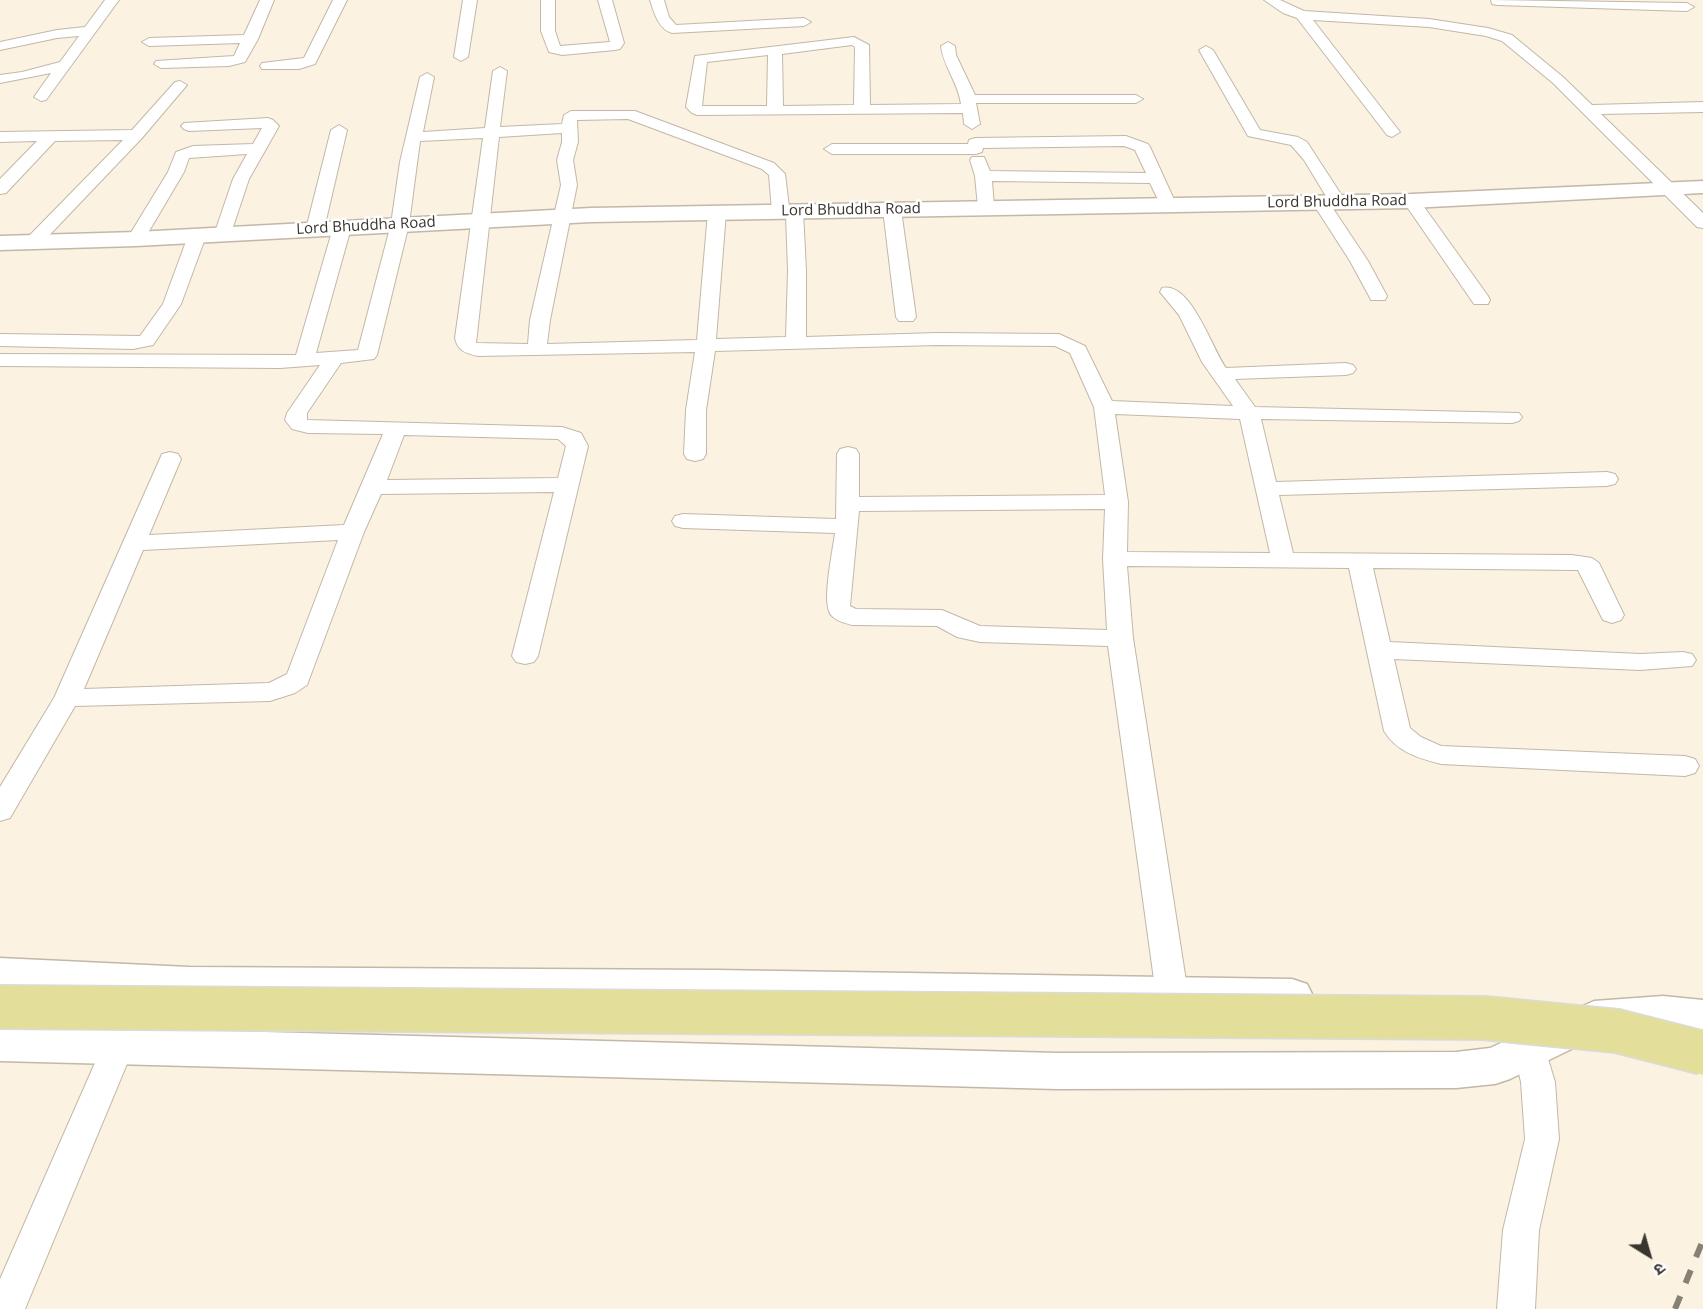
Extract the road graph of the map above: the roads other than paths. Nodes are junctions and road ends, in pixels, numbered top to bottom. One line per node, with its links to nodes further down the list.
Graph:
1 (112, 0): 14 (street)
2 (267, 0): 15 (street)
3 (340, 0): 24 (street)
4 (470, 0): 21 (street)
5 (548, 0): 6 (street)
6 (604, 0)
7 (657, 0): 13 (street)
8 (1271, 0): 12 (street)
9 (1602, 2): 10 (street); 11 (street)
10 (1687, 8)
11 (1493, 13): 12 (street); 34 (street)
12 (1302, 15): 39 (street)
13 (804, 22)
14 (90, 32): 17 (street); 22 (street)
15 (251, 39): 16 (street); 23 (street)
16 (149, 42)
17 (0, 46)
18 (948, 46): 31 (street)
19 (775, 50): 33 (street); 35 (street); 35 (street)
20 (1206, 50): 54 (street)
21 (461, 57)
22 (67, 64): 27 (street); 29 (street)
23 (161, 64)
24 (267, 66)
25 (500, 71): 40 (street)
26 (427, 77): 44 (street)
27 (0, 79)
28 (180, 85): 41 (street)
29 (41, 97)
30 (1136, 99): 31 (street)
31 (969, 104): 33 (street); 45 (street)
32 (1703, 107): 34 (street)
33 (862, 109): 35 (street)
34 (1589, 110): 52 (street)
35 (775, 111)
36 (189, 126): 46 (street)
37 (568, 128): 40 (street); 58 (street); 60 (street)
38 (339, 130): 65 (street)
39 (1392, 132)
40 (491, 133): 44 (street); 61 (street)
41 (136, 135): 43 (street); 70 (street)
42 (0, 137): 43 (street)
43 (50, 137): 51 (street)
44 (414, 137): 63 (street)
45 (976, 146): 47 (street); 48 (street); 49 (street)
46 (256, 149): 66 (street); 68 (street)
47 (832, 149)
48 (983, 176): 49 (street); 56 (street)
49 (1154, 178): 55 (street)
50 (1703, 188): 52 (street, Lord Bhuddha Road)
51 (0, 189)
52 (1669, 190): 53 (street, Lord Bhuddha Road); 62 (street)
53 (1411, 201): 54 (street, Lord Bhuddha Road); 73 (street)
54 (1329, 202): 55 (street, Lord Bhuddha Road); 72 (street)
55 (1169, 206): 56 (street, Lord Bhuddha Road)
56 (986, 207): 57 (street, Lord Bhuddha Road)
57 (892, 210): 58 (street, Lord Bhuddha Road); 74 (street)
58 (787, 211): 59 (street, Lord Bhuddha Road); 76 (street)
59 (717, 212): 60 (street, Lord Bhuddha Road); 77 (street)
60 (562, 216): 61 (street, Lord Bhuddha Road); 78 (street)
61 (481, 220): 63 (street, Lord Bhuddha Road); 78 (street)
62 (1703, 223)
63 (400, 224): 64 (street, Lord Bhuddha Road); 80 (street)
64 (342, 228): 65 (street, Lord Bhuddha Road); 82 (street)
65 (315, 229): 66 (street, Lord Bhuddha Road)
66 (223, 235): 67 (street, Lord Bhuddha Road)
67 (197, 236): 68 (street, Lord Bhuddha Road); 79 (street)
68 (136, 239): 70 (street, Lord Bhuddha Road)
69 (0, 243): 70 (street, Lord Bhuddha Road)
70 (33, 243)
71 (1169, 292): 84 (street)
72 (1378, 296)
73 (1480, 300)
74 (906, 317)
75 (0, 340): 79 (street)
76 (796, 343): 77 (street); 85 (street)
77 (706, 346): 78 (street); 89 (street)
78 (537, 350)
79 (131, 352): 81 (street); 82 (street)
80 (334, 358): 82 (street); 88 (street)
81 (0, 360)
82 (304, 361)
83 (1346, 369): 84 (street)
84 (1220, 374): 86 (street)
85 (1104, 407): 86 (street); 96 (street)
86 (1250, 413): 87 (street); 95 (street)
87 (1512, 417)
88 (396, 428): 93 (street); 94 (street)
89 (695, 454)
90 (848, 454): 97 (street)
91 (170, 459): 100 (street)
92 (1606, 479): 95 (street)
93 (568, 485): 94 (street); 107 (street)
94 (373, 487): 99 (street)
95 (1268, 489): 102 (street)
96 (1117, 502): 97 (street); 101 (street)
97 (847, 515): 98 (street); 105 (street)
98 (683, 521)
99 (352, 532): 100 (street); 109 (street)
100 (133, 543): 109 (street)
101 (1114, 559): 102 (street); 105 (street)
102 (1283, 559): 103 (street)
103 (1360, 562): 104 (street); 106 (street)
104 (1612, 615)
105 (1120, 638): 113 (street)
106 (1378, 650): 108 (street); 110 (street)
107 (525, 656)
108 (1683, 660)
109 (67, 698): 111 (street)
110 (1685, 766)
111 (0, 811)
112 (0, 974): 113 (street)
113 (1172, 994): 116 (street)
114 (0, 1007): 120 (main road, bridge)
115 (1703, 1017): 116 (street)
116 (1594, 1018): 119 (street)
117 (0, 1043): 118 (street)
118 (118, 1047): 119 (street); 121 (street)
119 (1530, 1049): 122 (street)
120 (1703, 1053)
121 (6, 1309)
122 (1516, 1309)

